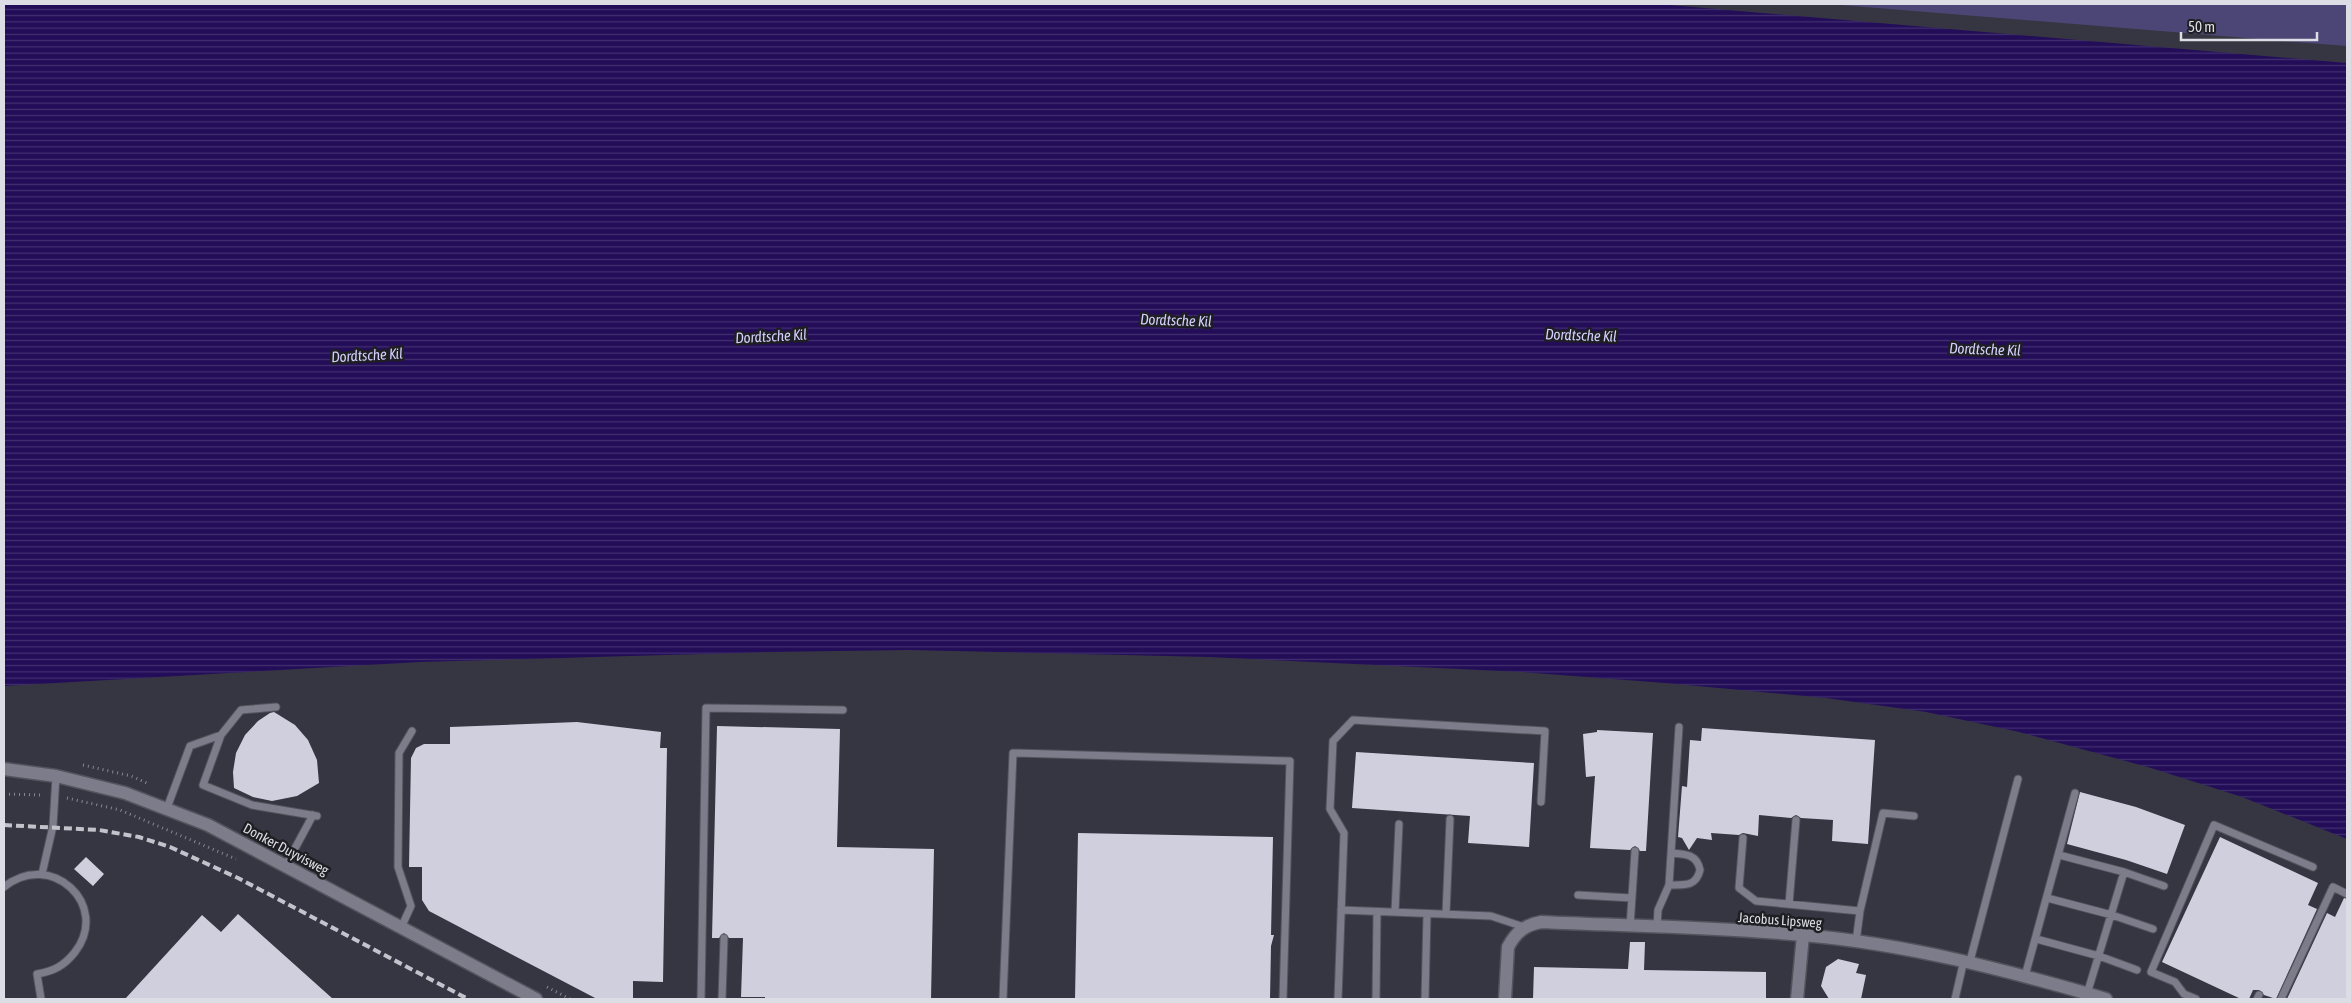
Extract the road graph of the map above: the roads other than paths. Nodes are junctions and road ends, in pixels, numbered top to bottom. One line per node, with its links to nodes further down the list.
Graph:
1 (276, 707): 5 (lane)
2 (843, 710): 56 (lane)
3 (1679, 727): 18 (lane)
4 (412, 731): 41 (lane)
5 (221, 735): 11 (lane); 20 (lane)
6 (4, 769): 7 (street, Donker Duyvisweg)
7 (56, 776): 11 (street, Donker Duyvisweg); 23 (lane)
8 (2018, 779): 49 (lane)
9 (2075, 793): 51 (lane)
10 (1541, 802): 32 (lane)
11 (168, 808): 20 (street, Donker Duyvisweg)
12 (1914, 816): 33 (lane)
13 (1450, 819): 37 (lane)
14 (1796, 820): 31 (lane)
15 (1399, 824): 35 (lane)
16 (1743, 838): 31 (lane)
17 (1635, 851): 29 (lane)
18 (1671, 854): 24 (lane); 24 (lane)
19 (2063, 856): 22 (lane)
20 (286, 865): 41 (street, Donker Duyvisweg)
21 (2313, 868): 53 (lane)
22 (2124, 872): 25 (lane); 38 (lane)
23 (42, 874): 26 (lane); 54 (lane)
24 (1670, 885): 42 (lane)
25 (2164, 886)
26 (4, 887)
27 (2347, 894): 68 (lane)
28 (1578, 895): 29 (lane)
29 (1632, 898): 39 (lane)
30 (2051, 899): 38 (lane)
31 (1789, 904): 33 (lane)
32 (1341, 910): 34 (lane); 60 (lane)
33 (1860, 911): 47 (lane)
34 (1377, 912): 35 (lane); 61 (lane)
35 (1396, 912): 36 (lane)
36 (1427, 914): 37 (lane); 62 (lane)
37 (1446, 914): 40 (lane)
38 (2112, 915): 43 (lane); 48 (lane)
39 (1630, 926): 40 (street, Jacobus Lipsweg); 42 (street, Jacobus Lipsweg)
40 (1524, 927): 63 (street)
41 (401, 928): 55 (street, Donker Duyvisweg)
42 (1656, 928): 44 (street, Jacobus Lipsweg)
43 (2153, 929)
44 (1803, 935): 47 (street, Jacobus Lipsweg); 64 (street)
45 (724, 938): 57 (lane)
46 (2040, 940): 48 (lane)
47 (1856, 942): 49 (street, Jacobus Lipsweg)
48 (2099, 956): 50 (lane); 52 (lane)
49 (1967, 960): 51 (street, Jacobus Lipsweg); 65 (lane)
50 (2137, 970)
51 (2025, 976): 52 (street, Jacobus Lipsweg)
52 (2087, 994): 66 (street, Jacobus Lipsweg)
53 (2183, 997): 67 (lane)
54 (40, 999)
55 (536, 999)
56 (702, 999)
57 (722, 999)
58 (1004, 999): 59 (lane)
59 (1284, 999)
60 (1338, 999)
61 (1376, 999)
62 (1425, 999)
63 (1506, 999)
64 (1797, 999)
65 (1955, 999)
66 (2106, 999)
67 (2196, 999)
68 (2281, 999)

